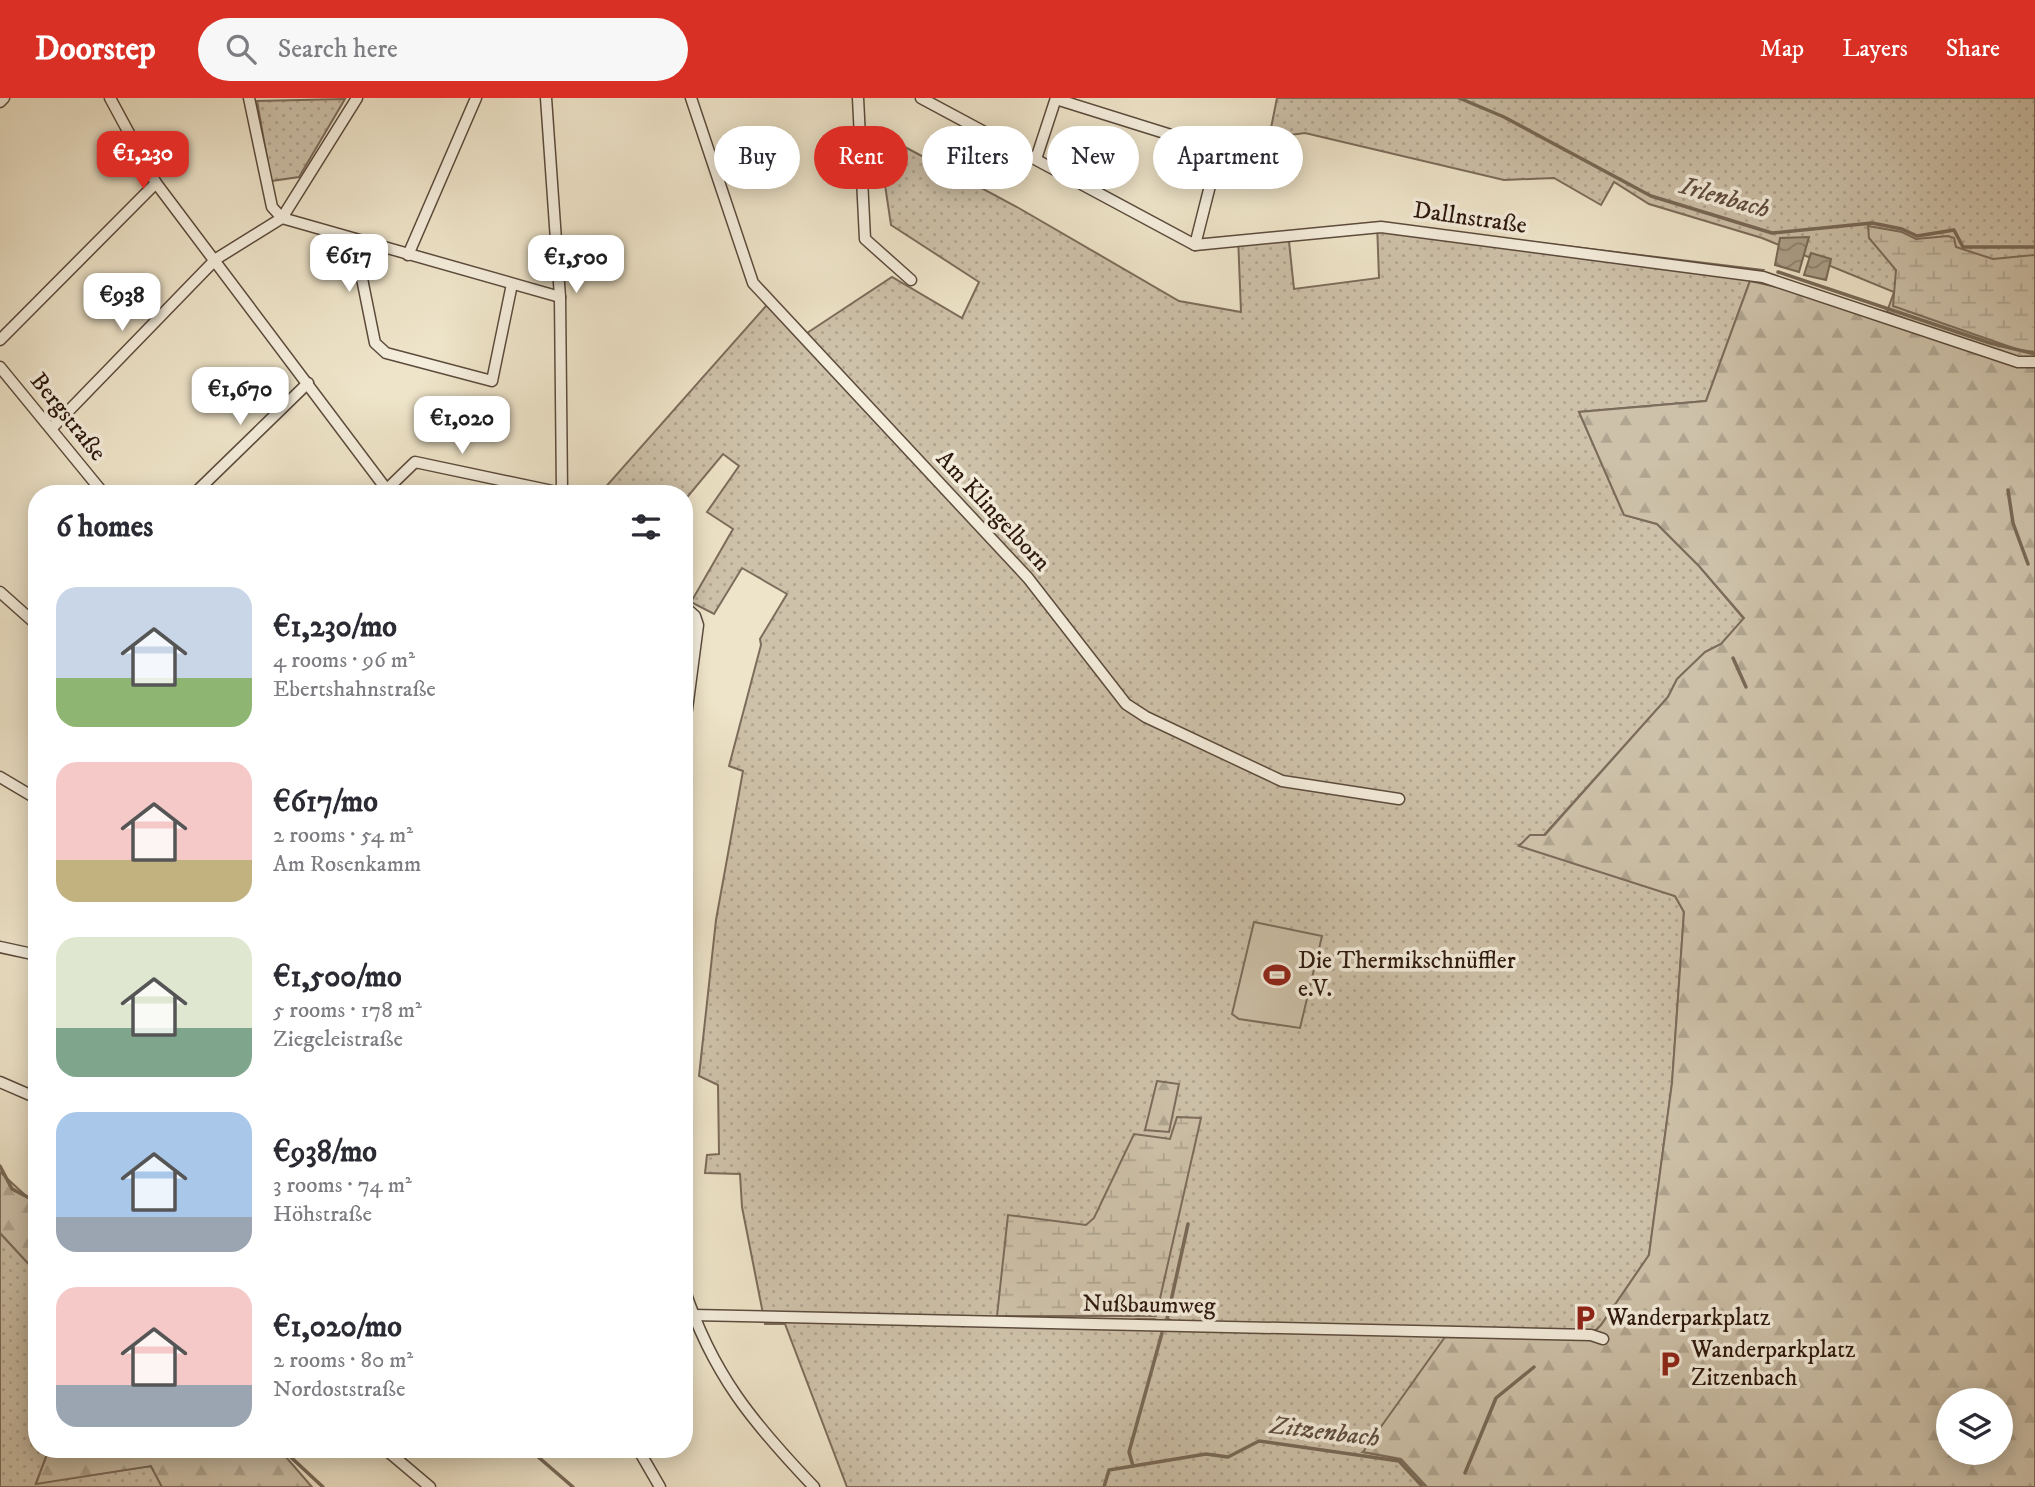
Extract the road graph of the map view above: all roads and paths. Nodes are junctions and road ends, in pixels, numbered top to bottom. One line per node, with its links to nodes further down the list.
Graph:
1 (110, 98): 11 (street)
2 (249, 98): 12 (street)
3 (357, 98): 12 (street)
4 (477, 98): 15 (street)
5 (546, 98): 19 (street)
6 (691, 98): 37 (street, Am Klingelborn)
7 (858, 98): 17 (street)
8 (921, 98): 10 (street)
9 (1056, 98): 10 (street); 14 (street)
10 (1036, 159): 14 (street)
11 (156, 183): 16 (street); 20 (street)
12 (282, 218): 13 (street); 16 (street)
13 (354, 239): 15 (street); 18 (street)
14 (1195, 245): 21 (street, Dallnstraße)
15 (408, 255): 18 (street)
16 (216, 259): 23 (street); 24 (street)
17 (911, 280)
18 (512, 284): 19 (street)
19 (560, 297): 30 (street)
20 (0, 340)
21 (2035, 362)
22 (0, 367): 24 (street, Bergstraße)
23 (308, 383): 26 (street); 27 (street)
24 (52, 428): 25 (street, Bergstraße)
25 (97, 485)
26 (203, 485)
27 (382, 485)
28 (394, 485): 29 (street)
29 (521, 485)
30 (562, 485)
31 (0, 592): 33 (street)
32 (693, 614): 34 (street)
33 (28, 617)
34 (693, 663)
35 (0, 777): 36 (street)
36 (28, 794)
37 (1399, 799)
38 (0, 947): 39 (street)
39 (28, 953)
40 (0, 1082): 41 (street)
41 (28, 1094)
42 (693, 1315): 43 (street, Nußbaumweg); 46 (street)
43 (1603, 1339)
44 (396, 1458): 47 (street)
45 (643, 1458): 48 (street)
46 (808, 1485)
47 (430, 1487)
48 (660, 1487)

